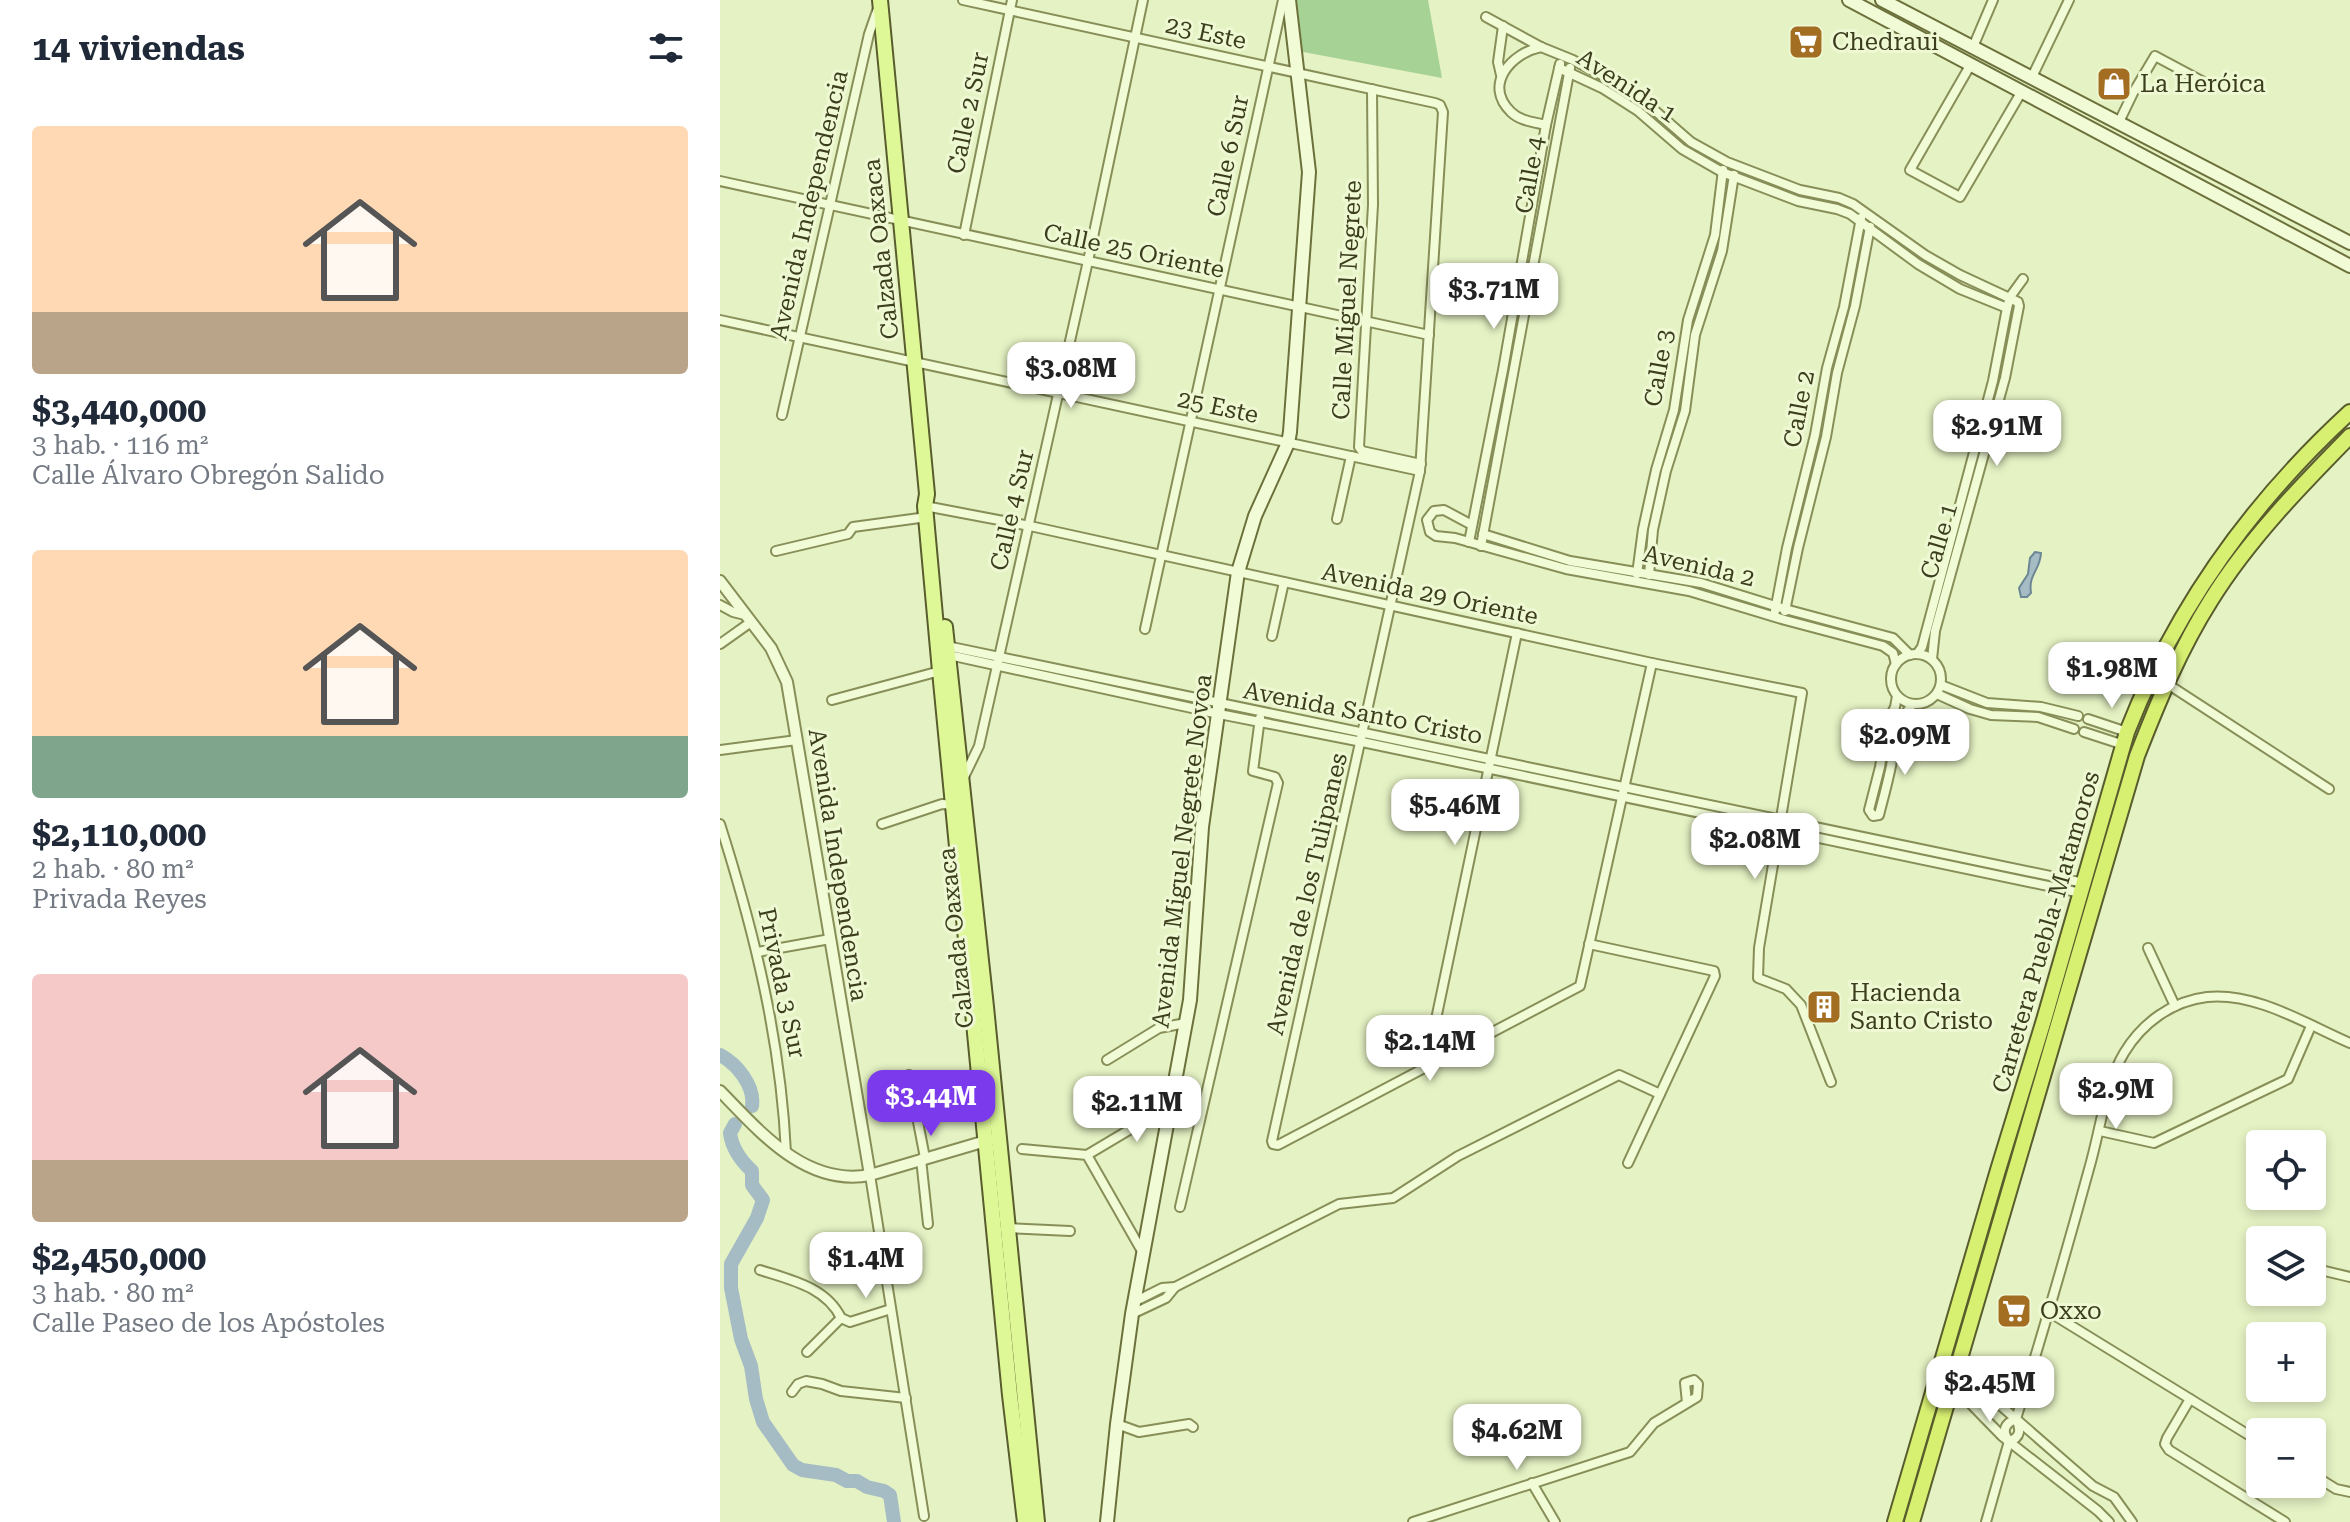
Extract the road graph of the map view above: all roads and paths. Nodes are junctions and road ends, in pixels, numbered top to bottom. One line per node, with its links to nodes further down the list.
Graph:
1 (963, 0): 11 (street, 23 Este)
2 (1012, 0): 11 (street, Calle 2 Sur)
3 (1143, 0): 14 (street, Calle 4 Sur)
4 (1283, 0): 19 (street, Calle 6 Sur)
5 (1289, 0): 22 (main road, Avenida Miguel Negrete Novoa)
6 (1849, 0): 18 (main road)
7 (1882, 0): 16 (main road)
8 (1993, 0): 16 (street)
9 (2069, 0): 24 (street)
10 (880, 2): 36 (street, Avenida Independencia); 40 (main road, Calzada Oaxaca)
11 (1010, 10): 14 (street, 23 Este); 42 (street, Calle 2 Sur)
12 (1486, 17): 13 (street)
13 (1503, 26): 15 (street); 23 (street)
14 (1135, 38): 19 (street, 23 Este); 44 (street, Calle 4 Sur)
15 (1541, 47): 17 (street); 23 (street)
16 (1973, 47): 24 (main road)
17 (1568, 58): 20 (street, Avenida 1); 21 (street, Calle 4); 31 (street, Avenida 1)
18 (1971, 64): 27 (main road); 27 (street)
19 (1268, 67): 22 (street, 23 Este); 49 (street, Calle 6 Sur)
20 (1559, 68): 21 (street, Avenida 1); 30 (street, Calle 4)
21 (1569, 71): 33 (street, Avenida 1); 47 (street, Calle 4)
22 (1298, 73): 26 (street, 23 Este); 51 (main road, Avenida Miguel Negrete Novoa)
23 (1501, 75): 30 (street, Calle 4)
24 (2032, 77): 29 (main road)
25 (2213, 87): 29 (street)
26 (1372, 89): 28 (street, 23 Este); 54 (street, Calle Miguel Negrete)
27 (2022, 91): 46 (main road)
28 (1440, 105): 55 (street, Avenida de los Tulipanes)
29 (2119, 122): 43 (main road)
30 (1546, 125): 45 (street, Calle 4)
31 (1727, 162): 32 (street, Avenida 1); 33 (street, Calle 3)
32 (1738, 167): 34 (street, Calle 3); 37 (street, Avenida 1)
33 (1722, 172): 34 (street, Avenida 1); 58 (street, Calle 3)
34 (1733, 177): 39 (street, Avenida 1); 59 (street, Calle 3)
35 (720, 181): 36 (street, Calle 25 Oriente)
36 (829, 205): 40 (street, Calle 25 Oriente); 56 (street, Avenida Independencia)
37 (1866, 211): 38 (street, Avenida 1); 39 (street, Calle 2)
38 (1876, 218): 41 (street, Calle 2); 50 (street, Avenida 1)
39 (1859, 220): 41 (street, Avenida 1); 64 (street, Calle 2)
40 (900, 221): 42 (street, Calle 25 Oriente); 57 (main road, Calzada Oaxaca)
41 (1870, 227): 52 (street, Avenida 1); 66 (street, Calle 2)
42 (964, 235): 44 (street, Calle 25 Oriente)
43 (2350, 243)
44 (1088, 261): 49 (street, Calle 25 Oriente); 60 (street, Calle 4 Sur)
45 (1521, 266): 47 (street); 74 (street, Calle 4)
46 (2350, 266)
47 (1534, 268): 76 (street, Calle 4)
48 (2023, 279): 50 (street, Calle 1)
49 (1220, 289): 51 (street, Calle 25 Oriente); 63 (street, Calle 6 Sur)
50 (2010, 297): 52 (street, Calle 1); 71 (street, Calle 1)
51 (1299, 306): 54 (street, Calle 25 Oriente); 67 (main road, Avenida Miguel Negrete Novoa)
52 (2007, 308): 70 (street, Calle 1)
53 (720, 320): 56 (street, 25 Este)
54 (1366, 320): 55 (street, Calle 25 Oriente); 69 (street, Calle Miguel Negrete)
55 (1429, 335): 69 (street, Avenida de los Tulipanes)
56 (800, 337): 57 (street, 25 Este); 62 (street, Avenida Independencia)
57 (914, 363): 60 (street, 25 Este); 72 (main road, Calzada Oaxaca)
58 (1678, 382): 59 (street); 81 (street, Calle 3)
59 (1688, 383): 83 (street, Calle 3)
60 (1058, 394): 63 (street, 25 Este); 75 (street, Calle 4 Sur)
61 (2350, 412): 118 (highway, Carretera Puebla-Matamoros)
62 (782, 415)
63 (1191, 422): 67 (street, 25 Este); 80 (street, Calle 6 Sur)
64 (1815, 435): 66 (street); 90 (street, Calle 2)
65 (2350, 436): 105 (highway, Carretera Puebla-Matamoros)
66 (1826, 437): 90 (street, Calle 2)
67 (1288, 443): 68 (street, 25 Este); 82 (main road, Avenida Miguel Negrete Novoa)
68 (1351, 456): 69 (street, 25 Este); 73 (street)
69 (1420, 468): 89 (street, Avenida de los Tulipanes)
70 (1965, 481): 71 (street); 99 (street, Calle 1)
71 (1976, 484): 100 (street, Calle 1)
72 (928, 506): 75 (street, Avenida 29 Oriente); 79 (street, Avenida 29 Oriente); 98 (main road, Calzada Oaxaca); 104 (main road, Calzada Oaxaca)
73 (1337, 519)
74 (1472, 525): 77 (street, Calle 4); 77 (street, Avenida 2)
75 (1030, 526): 80 (street, Avenida 29 Oriente); 101 (street, Calle 4 Sur)
76 (1483, 534): 78 (street); 81 (street, Avenida 2)
77 (1469, 542): 78 (street, Avenida 2)
78 (1481, 546): 86 (street, Avenida 2)
79 (776, 551)
80 (1161, 555): 82 (street, Avenida 29 Oriente); 94 (street, Calle 6 Sur)
81 (1637, 571): 83 (street, Avenida 2); 86 (street, Calle 3)
82 (1238, 572): 85 (street, Avenida 29 Oriente); 111 (main road, Avenida Miguel Negrete Novoa)
83 (1649, 573): 87 (street, Calle 3); 90 (street, Avenida 2)
84 (720, 581): 92 (street, Avenida Independencia)
85 (1284, 582): 89 (street, Avenida 29 Oriente); 96 (street)
86 (1637, 582): 87 (street, Avenida 2)
87 (1648, 583): 91 (street, Avenida 2)
88 (720, 605): 92 (street)
89 (1390, 605): 95 (street, Avenida 29 Oriente); 117 (street, Avenida de los Tulipanes)
90 (1781, 607): 91 (street, Calle 2); 93 (street, Calle 2); 99 (street, Avenida 2)
91 (1774, 617): 93 (street, Avenida 2)
92 (748, 618): 97 (street); 119 (street, Avenida Independencia)
93 (1785, 620): 103 (street, Avenida 2)
94 (1145, 629)
95 (1517, 633): 102 (street, Avenida 29 Oriente); 123 (street)
96 (1272, 636)
97 (720, 644)
98 (948, 651): 101 (street, Avenida Santo Cristo); 121 (main road, Calzada Oaxaca)
99 (1914, 654): 100 (street); 103 (street)
100 (1932, 659): 106 (street)
101 (998, 661): 111 (street, Avenida Santo Cristo); 122 (street, Calle 4 Sur)
102 (1652, 663): 126 (street); 130 (street, Avenida 29 Oriente)
103 (1896, 664): 108 (street)
104 (940, 671): 109 (street); 124 (main road, Calzada Oaxaca)
105 (2166, 683): 125 (street); 168 (highway, Carretera Puebla-Matamoros)
106 (1941, 685): 107 (street); 112 (street)
107 (1937, 694): 110 (street); 115 (street)
108 (1897, 696): 110 (street); 110 (street)
109 (832, 700)
110 (1912, 705)
111 (1220, 710): 113 (street, Avenida Santo Cristo); 137 (main road, Avenida Miguel Negrete Novoa)
112 (2078, 716)
113 (1260, 718): 117 (street, Avenida Santo Cristo); 155 (street)
114 (2088, 719): 118 (street)
115 (2074, 729)
116 (2084, 732): 118 (street)
117 (1363, 737): 123 (street, Avenida Santo Cristo); 141 (street, Avenida de los Tulipanes)
118 (2125, 739): 131 (highway, Carretera Puebla-Matamoros)
119 (797, 740): 120 (street); 132 (street, Avenida Independencia)
120 (720, 750)
121 (959, 750): 122 (main road); 124 (main road, Calzada Oaxaca)
122 (975, 754): 124 (street, Calle 4 Sur)
123 (1489, 764): 126 (street, Avenida Santo Cristo); 141 (street)
124 (957, 781): 127 (main road, Calzada Oaxaca)
125 (2329, 789)
126 (1623, 792): 130 (street, Avenida Santo Cristo); 133 (street)
127 (959, 805): 129 (street); 148 (main road, Calzada Oaxaca)
128 (720, 824): 135 (street, Privada 3 Sur)
129 (882, 824)
130 (1781, 825): 131 (street, Avenida Santo Cristo); 143 (street)
131 (2082, 888): 168 (highway, Carretera Puebla-Matamoros)
132 (830, 939): 135 (street); 154 (street, Avenida Independencia)
133 (1589, 944): 141 (street); 144 (street)
134 (2148, 948): 136 (street)
135 (758, 952): 150 (street, Privada 3 Sur)
136 (2175, 1006): 138 (street); 147 (street)
137 (1186, 1023): 140 (street); 146 (main road, Avenida Miguel Negrete Novoa)
138 (2311, 1026): 139 (street); 147 (street)
139 (2350, 1043)
140 (1107, 1060)
141 (1426, 1067)
142 (909, 1075): 152 (street)
143 (1831, 1082)
144 (1660, 1094): 153 (street); 163 (street)
145 (723, 1100): 150 (street)
146 (1171, 1105): 151 (street); 159 (main road, Avenida Miguel Negrete Novoa)
147 (2100, 1131): 165 (street)
148 (993, 1140): 152 (street); 158 (main road, Calzada Oaxaca)
149 (1022, 1149): 151 (street)
150 (786, 1153): 154 (street)
151 (1087, 1155): 159 (street)
152 (923, 1158): 154 (street); 156 (street)
153 (1628, 1163)
154 (870, 1175): 164 (street)
155 (1180, 1207)
156 (928, 1224)
157 (1070, 1231): 158 (street)
158 (1004, 1237): 182 (main road, Calzada Oaxaca); 183 (main road, Calzada Oaxaca)
159 (1143, 1254): 163 (main road, Avenida Miguel Negrete Novoa)
160 (760, 1270): 166 (street)
161 (2326, 1271): 162 (street)
162 (2350, 1277)
163 (1133, 1308): 174 (main road, Avenida Miguel Negrete Novoa)
164 (891, 1309): 166 (street); 170 (street)
165 (2049, 1312): 171 (street); 173 (street)
166 (841, 1318): 167 (street)
167 (807, 1352)
168 (1945, 1377): 173 (street); 177 (street); 187 (highway, Carretera Puebla-Matamoros); 188 (highway, Carretera Puebla-Matamoros)
169 (792, 1392): 170 (street)
170 (906, 1398): 181 (street)
171 (2190, 1399): 176 (street); 192 (street)
172 (1687, 1403): 178 (street)
173 (2016, 1419): 177 (street); 177 (street); 191 (street)
174 (1117, 1424): 175 (street); 184 (main road, Avenida Miguel Negrete Novoa)
175 (1193, 1427)
176 (2246, 1433)
177 (2009, 1441): 189 (street); 190 (street)
178 (1532, 1483): 185 (street); 186 (street)
179 (2326, 1483): 180 (street)
180 (2350, 1492)
181 (924, 1516)
182 (1025, 1522)
183 (1037, 1522)
184 (1107, 1522)
185 (1413, 1522)
186 (1555, 1522)
187 (1895, 1522)
188 (1912, 1522)
189 (1986, 1522)
190 (2109, 1522)
191 (2132, 1522)
192 (2285, 1522)

